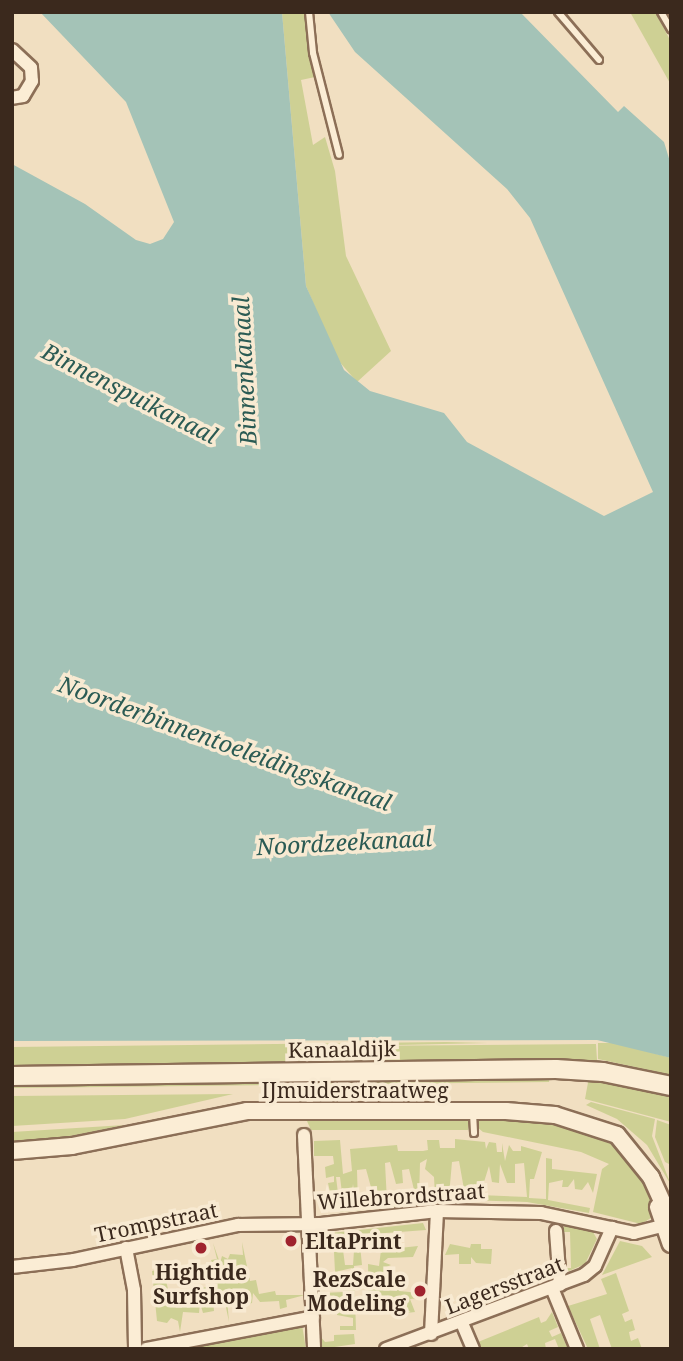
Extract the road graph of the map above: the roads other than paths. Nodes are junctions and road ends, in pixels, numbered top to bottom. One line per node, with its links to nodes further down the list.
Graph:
1 (309, 12): 8 (lane)
2 (558, 12): 6 (lane)
3 (661, 12): 4 (lane)
4 (671, 29)
5 (12, 50): 7 (street)
6 (599, 60)
7 (12, 98)
8 (339, 155)
9 (12, 1076): 10 (main road, Kanaaldijk)
10 (671, 1086)
11 (473, 1111): 12 (lane); 14 (street, IJmuiderstraatweg); 17 (street, IJmuiderstraatweg)
12 (474, 1133)
13 (304, 1135): 16 (street)
14 (12, 1151)
15 (437, 1210): 16 (street, Willebrordstraat); 18 (street, Willebrordstraat); 26 (street)
16 (308, 1224): 21 (street, Trompstraat); 24 (street)
17 (668, 1224): 18 (street, Willebrordstraat); 20 (street)
18 (612, 1228): 23 (street, Lagersstraat)
19 (556, 1231): 23 (street)
20 (671, 1244)
21 (126, 1248): 22 (street, Trompstraat); 27 (street)
22 (12, 1267)
23 (556, 1286): 25 (street, Lagersstraat); 32 (street)
24 (313, 1317): 28 (street); 29 (street)
25 (462, 1323): 26 (street, Lagersstraat); 31 (street)
26 (431, 1334): 30 (street, Lagersstraat)
27 (135, 1349)
28 (146, 1349)
29 (314, 1349)
30 (386, 1349)
31 (473, 1349)
32 (577, 1349)

